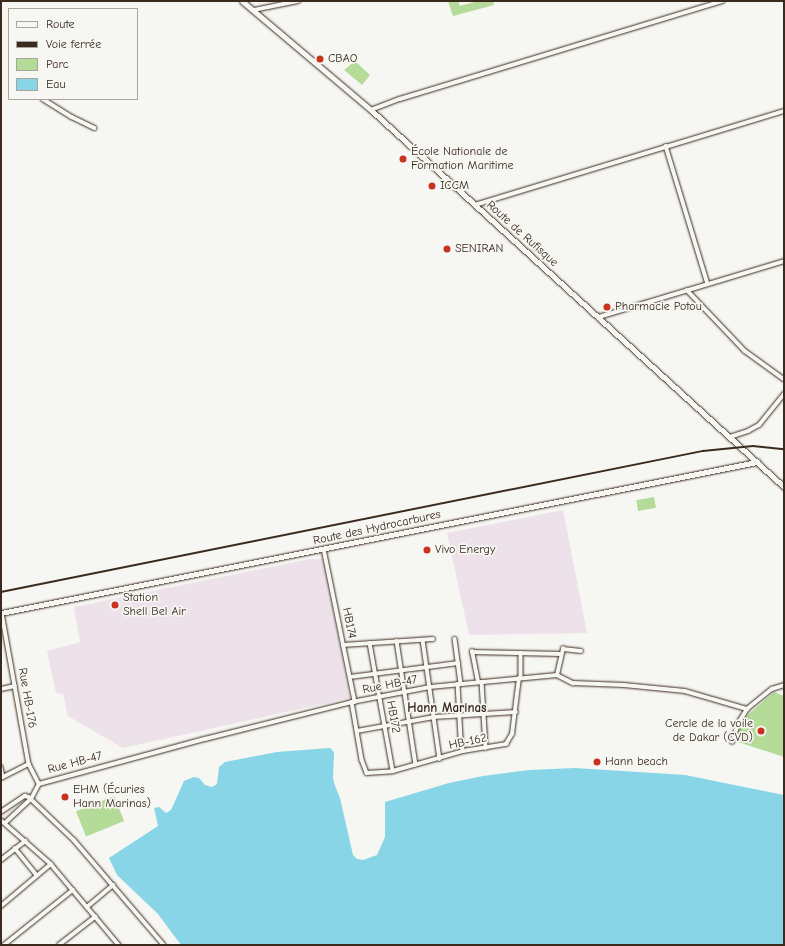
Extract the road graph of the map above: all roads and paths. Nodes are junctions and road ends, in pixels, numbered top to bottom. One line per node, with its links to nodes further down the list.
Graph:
1 (242, 1): 4 (main road, Route de Rufisque)
2 (298, 1): 4 (street)
3 (722, 1): 6 (street)
4 (254, 10): 6 (main road, Route de Rufisque)
5 (45, 100): 8 (street)
6 (371, 110): 10 (main road, Route de Rufisque)
7 (784, 111): 9 (street)
8 (96, 128)
9 (666, 146): 10 (street); 12 (street)
10 (474, 205): 14 (main road, Route de Rufisque)
11 (784, 261): 12 (street)
12 (708, 284): 13 (street)
13 (687, 290): 14 (street); 15 (street)
14 (599, 317): 17 (main road, Route de Rufisque)
15 (784, 379)
16 (784, 394): 17 (street)
17 (730, 438): 18 (main road, Route de Rufisque)
18 (757, 462): 19 (main road, Route de Rufisque); 20 (street, Route des Hydrocarbures)
19 (784, 487)
20 (324, 549): 21 (street, Route des Hydrocarbures); 27 (street, HB174)
21 (2, 613): 41 (street, Rue HB-176)
22 (433, 639): 24 (street)
23 (455, 639): 31 (street)
24 (423, 640): 25 (street); 32 (street)
25 (397, 641): 26 (street); 33 (street)
26 (370, 643): 27 (street); 34 (street, HB172)
27 (343, 645): 36 (street, HB174)
28 (581, 651): 30 (street)
29 (521, 653): 30 (street); 37 (street, HB-162); 38 (street)
30 (562, 654): 35 (street)
31 (458, 663): 32 (street); 39 (street)
32 (427, 666): 33 (street); 42 (street)
33 (401, 670): 34 (street); 44 (street)
34 (376, 674): 36 (street); 45 (street, HB172)
35 (557, 675): 37 (street, Rue HB-47); 47 (street, Rue HB-47)
36 (350, 677): 46 (street, HB174)
37 (520, 678): 38 (street, Rue HB-47); 48 (street, HB-162)
38 (480, 682): 39 (street, Rue HB-47); 49 (street)
39 (459, 684): 42 (street, Rue HB-47); 50 (street)
40 (784, 685): 47 (street)
41 (15, 686): 43 (street); 59 (street, Rue HB-176)
42 (430, 687): 44 (street, Rue HB-47); 51 (street)
43 (1, 689)
44 (404, 691): 45 (street, Rue HB-47); 52 (street)
45 (380, 696): 46 (street, Rue HB-47); 53 (street, HB172)
46 (353, 702): 54 (street, HB174); 65 (street, Rue HB-47)
47 (748, 709): 55 (street)
48 (516, 712): 49 (street); 56 (street, HB-162)
49 (484, 713): 50 (street); 56 (street)
50 (459, 714): 51 (street); 57 (street)
51 (434, 717): 52 (street); 58 (street)
52 (409, 720): 53 (street); 60 (street)
53 (385, 725): 54 (street); 62 (street, HB172)
54 (357, 731): 63 (street, HB174)
55 (732, 742)
56 (486, 748): 57 (street, HB-162)
57 (463, 751): 58 (street, HB-162)
58 (440, 759): 60 (street, HB-162)
59 (29, 764): 64 (street); 65 (street, Rue HB-176)
60 (416, 765): 62 (street, HB-162)
61 (1, 767): 64 (street)
62 (393, 771): 63 (street, HB-162)
63 (367, 773)
64 (2, 777)
65 (39, 784): 66 (street)
66 (31, 799): 67 (street); 68 (street); 74 (street)
67 (1, 812)
68 (3, 822): 69 (street)
69 (25, 841): 70 (street); 72 (street)
70 (15, 848): 71 (street); 73 (street)
71 (1, 860)
72 (51, 864): 73 (street); 75 (street)
73 (37, 875): 76 (street)
74 (113, 885): 77 (street); 82 (street)
75 (73, 890): 77 (street); 80 (street)
76 (1, 906)
77 (86, 907): 78 (street)
78 (95, 917): 79 (street); 81 (street)
79 (116, 944)
80 (4, 945)
81 (59, 945)
82 (164, 945)

